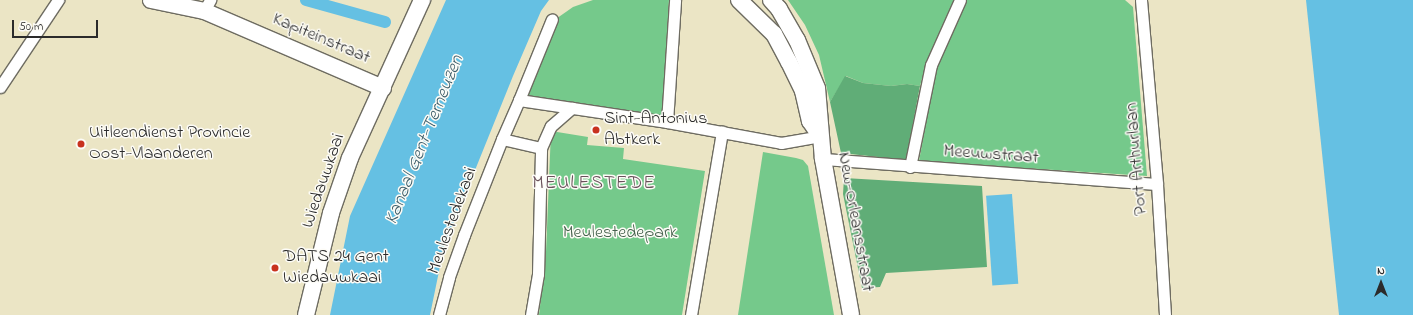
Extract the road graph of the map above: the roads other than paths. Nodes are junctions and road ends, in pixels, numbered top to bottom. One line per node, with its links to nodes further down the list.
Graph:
1 (58, 0): 11 (street)
2 (151, 0): 9 (main road, Kapiteinstraat)
3 (422, 0): 12 (main road, Wiedauwkaai)
4 (675, 0): 15 (street)
5 (739, 0): 17 (main road, New-Orleansstraat)
6 (771, 0): 17 (main road, New-Orleansstraat)
7 (960, 0): 21 (street)
8 (1141, 0): 22 (street, Port Arthurlaan)
9 (207, 5): 12 (main road, Kapiteinstraat)
10 (552, 20): 13 (street)
11 (0, 87)
12 (383, 88): 23 (main road, Wiedauwkaai)
13 (519, 100): 14 (street); 18 (street, Meulestedekaai)
14 (570, 108): 15 (street); 19 (street)
15 (667, 122): 16 (street)
16 (722, 132): 17 (street); 26 (street)
17 (820, 136): 20 (main road, New-Orleansstraat)
18 (502, 139): 19 (street); 24 (street, Meulestedekaai)
19 (541, 148): 25 (street)
20 (823, 159): 21 (street, Meeuwstraat); 27 (main road, New-Orleansstraat)
21 (910, 167): 22 (street, Meeuwstraat)
22 (1157, 184): 28 (street, Port Arthurlaan)
23 (306, 315)
24 (439, 315)
25 (531, 315)
26 (691, 315)
27 (851, 315)
28 (1165, 315)

